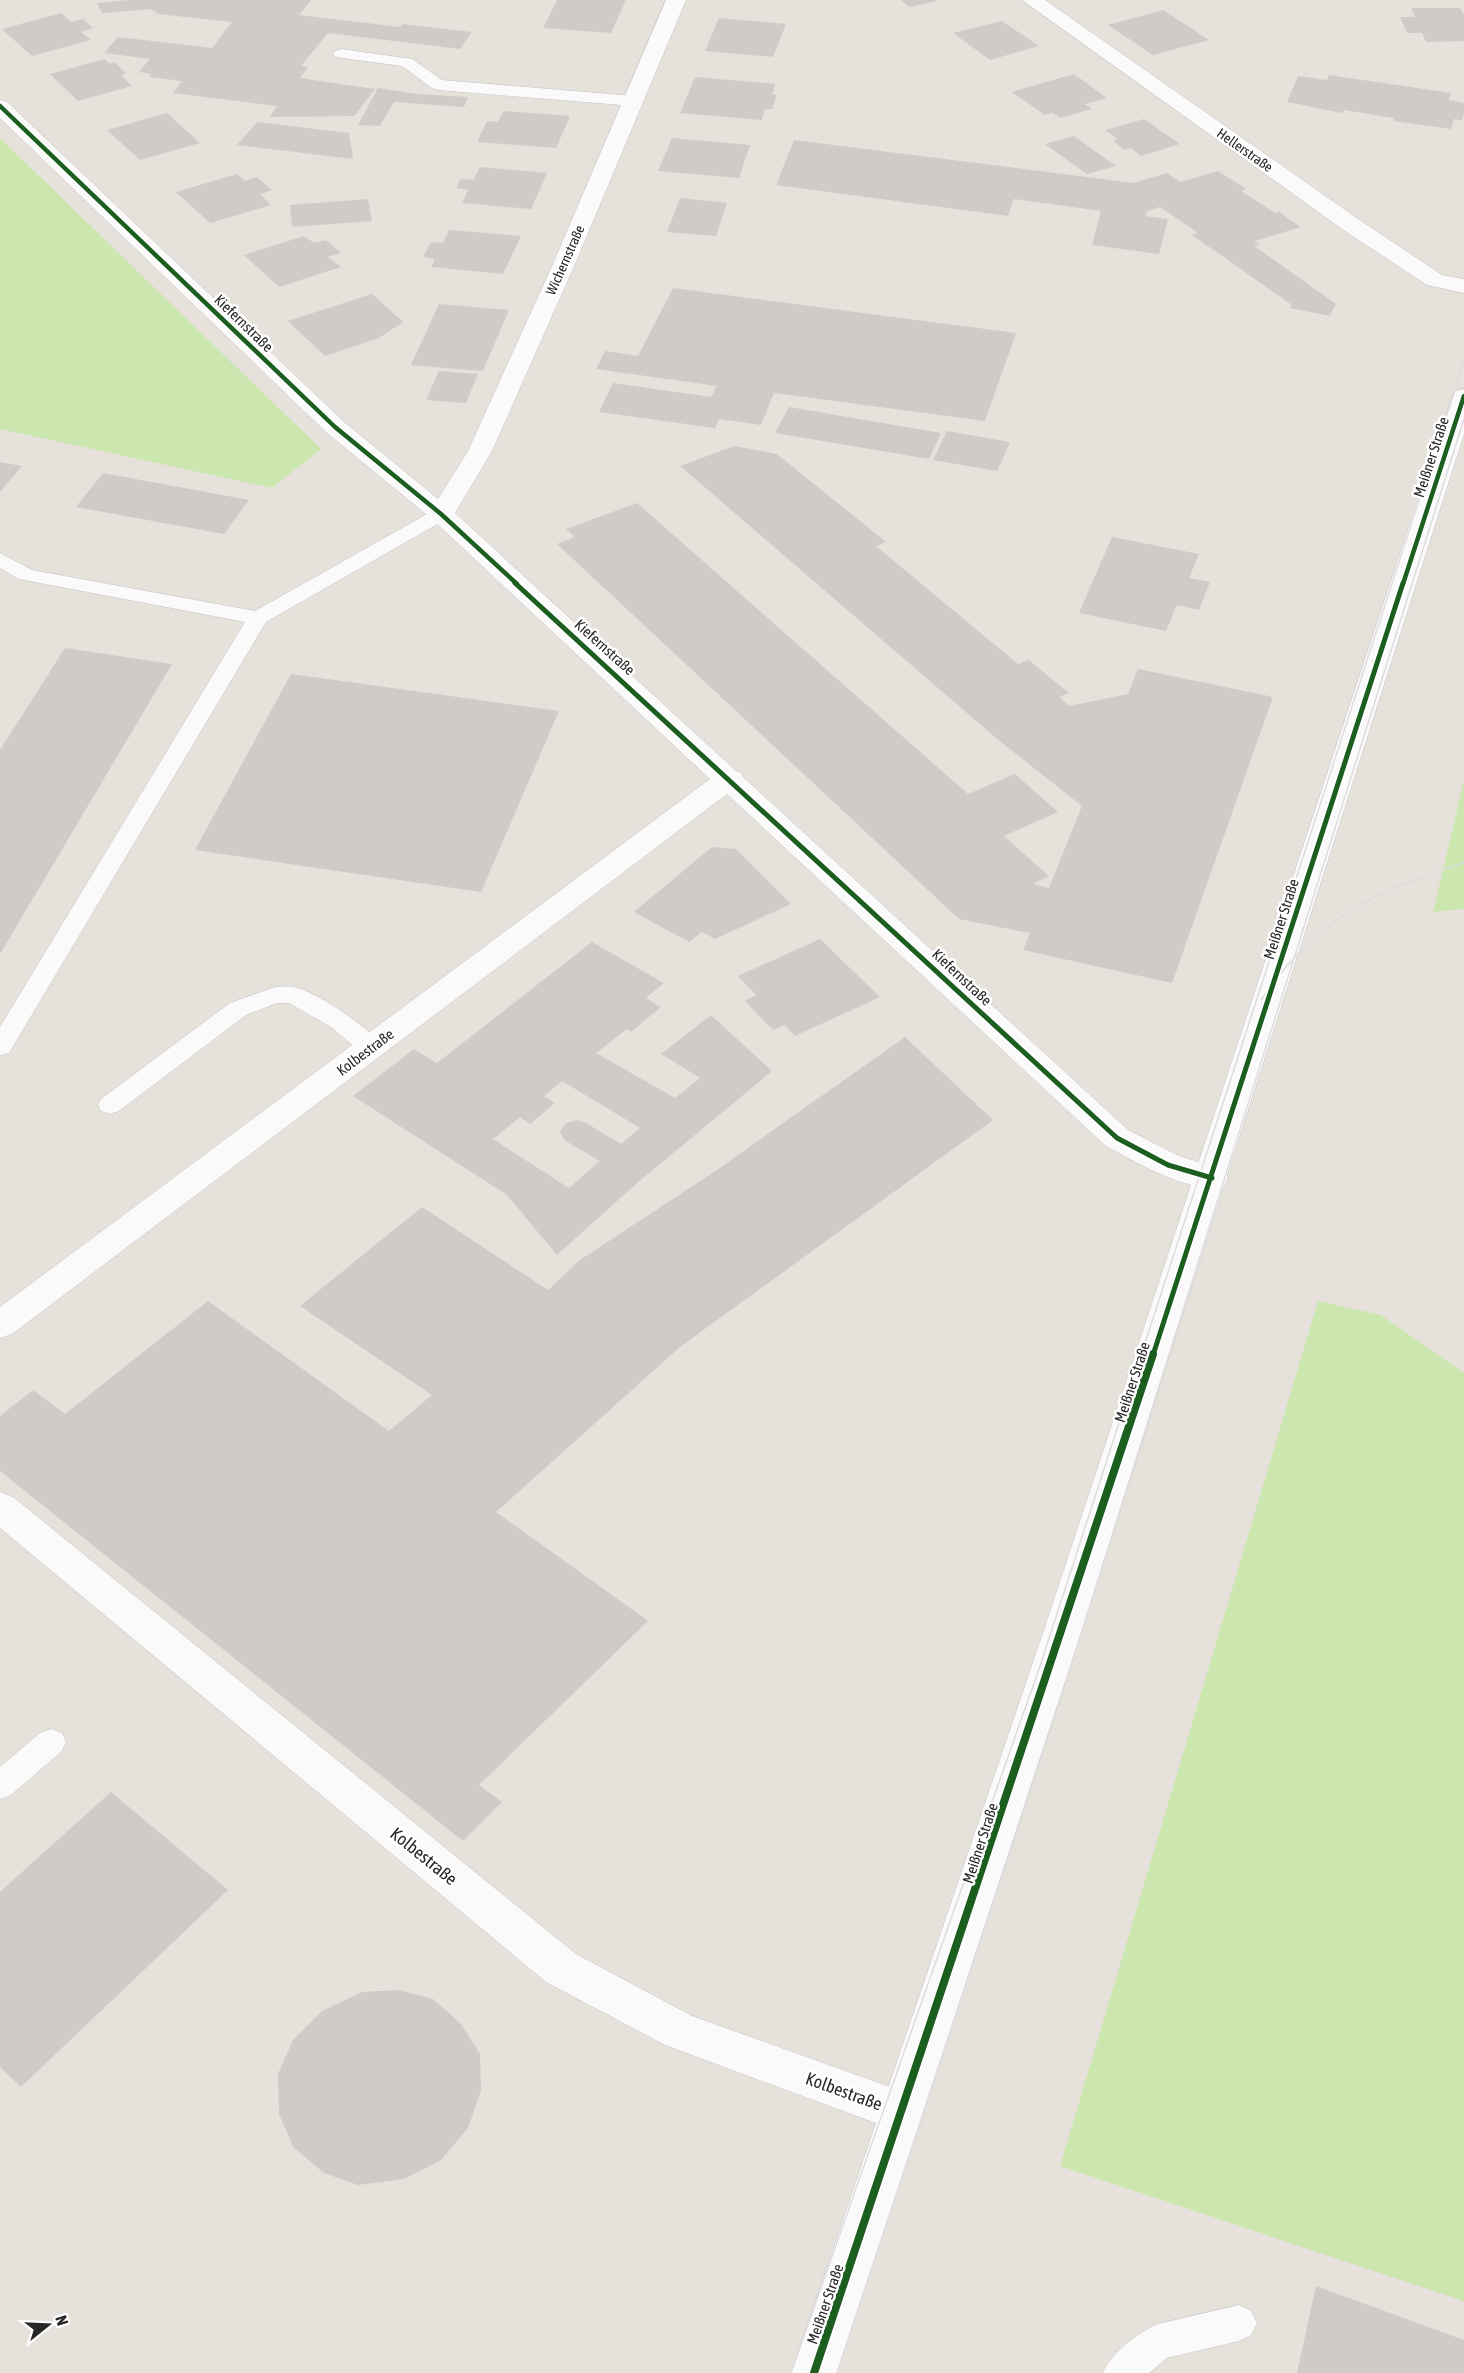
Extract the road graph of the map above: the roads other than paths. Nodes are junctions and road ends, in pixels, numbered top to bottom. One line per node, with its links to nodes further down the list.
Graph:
1 (676, 0): 4 (street, Wichernstraße)
2 (1032, 0): 6 (street, Hellerstraße)
3 (341, 54): 4 (lane)
4 (634, 101): 8 (street, Wichernstraße)
5 (0, 106): 8 (street, Kiefernstraße)
6 (1464, 286)
7 (1464, 396): 15 (street, Meißner Straße)
8 (441, 514): 10 (lane); 11 (street, Kiefernstraße)
9 (0, 559): 10 (lane)
10 (258, 618): 12 (lane)
11 (730, 778): 13 (street, Kolbestraße); 15 (street, Kiefernstraße)
12 (0, 1047)
13 (371, 1047): 14 (lane); 16 (street, Kolbestraße)
14 (110, 1105)
15 (1212, 1178): 20 (street, Meißner Straße)
16 (0, 1325)
17 (0, 1507): 20 (street, Kolbestraße)
18 (51, 1742): 19 (lane)
19 (0, 1786)
20 (903, 2115): 22 (street, Meißner Straße)
21 (1239, 2323): 23 (lane)
22 (814, 2373)
23 (1121, 2373)

